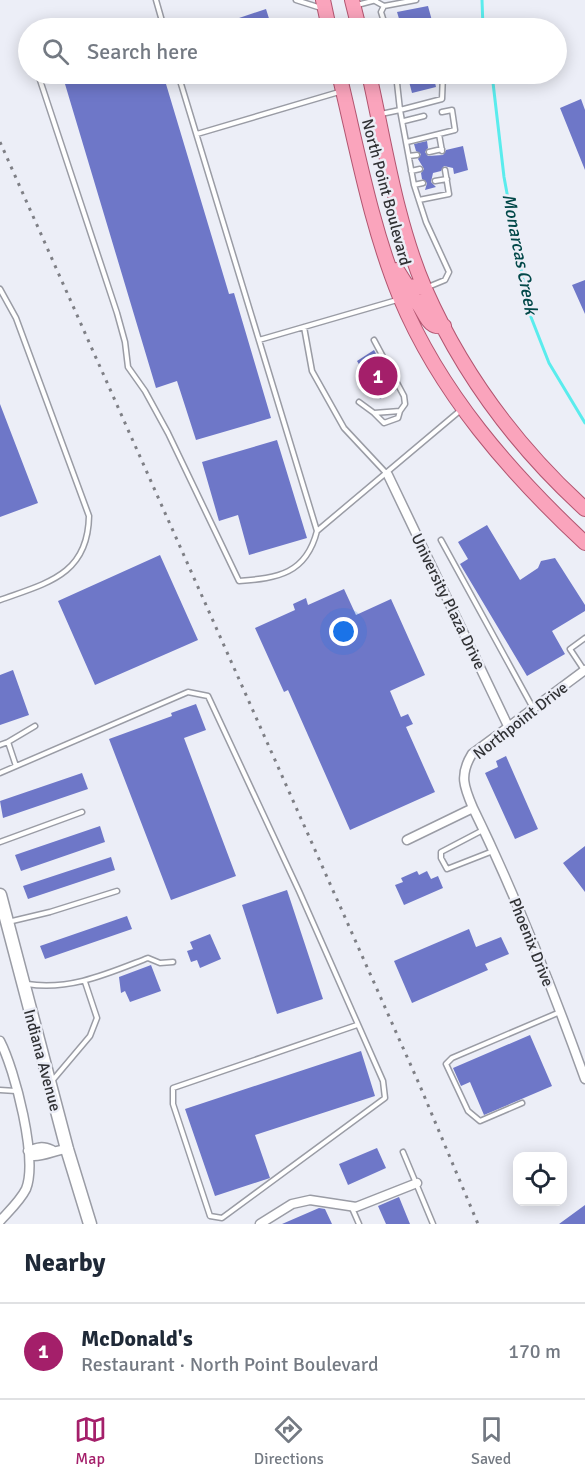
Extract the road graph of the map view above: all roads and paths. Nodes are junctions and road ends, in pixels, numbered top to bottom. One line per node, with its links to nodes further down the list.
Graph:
1 (156, 0): 8 (lane)
2 (296, 0): 6 (lane)
3 (416, 0): 7 (lane)
4 (376, 1): 5 (lane); 7 (lane)
5 (353, 3): 9 (main road)
6 (324, 5)
7 (384, 6): 10 (lane)
8 (161, 18)
9 (357, 18)
10 (383, 18)
11 (41, 84): 51 (lane)
12 (181, 84): 23 (lane)
13 (342, 84): 17 (main road, North Point Boulevard)
14 (371, 84): 20 (main road, North Point Boulevard)
15 (397, 84): 18 (lane)
16 (443, 84): 18 (lane)
17 (343, 90): 23 (lane); 37 (main road, North Point Boulevard)
18 (400, 110): 20 (lane); 22 (lane)
19 (442, 112): 24 (lane)
20 (378, 115): 38 (main road, North Point Boulevard)
21 (424, 116): 22 (lane)
22 (404, 121): 25 (lane)
23 (197, 134): 43 (lane)
24 (439, 134): 25 (lane); 26 (lane)
25 (407, 142): 28 (lane)
26 (429, 152)
27 (417, 155): 28 (lane)
28 (409, 156): 31 (lane)
29 (420, 169): 31 (lane)
30 (446, 170): 32 (lane)
31 (411, 171): 35 (lane)
32 (447, 179): 33 (lane); 36 (lane)
33 (435, 181)
34 (423, 183): 35 (lane)
35 (414, 185): 36 (lane)
36 (420, 201): 38 (lane)
37 (386, 258): 38 (main road); 40 (main road, North Point Boulevard)
38 (425, 288): 41 (main road, North Point Boulevard)
39 (0, 289): 54 (lane)
40 (401, 299): 41 (main road); 42 (lane); 46 (main road, North Point Boulevard)
41 (444, 326): 50 (main road, North Point Boulevard)
42 (304, 327): 43 (lane); 49 (lane)
43 (259, 340): 51 (lane)
44 (374, 340): 47 (lane)
45 (358, 402): 48 (lane)
46 (463, 409): 49 (lane); 52 (main road, North Point Boulevard)
47 (400, 411): 48 (lane); 48 (lane)
48 (374, 413)
49 (388, 475): 51 (lane); 59 (street, University Plaza Drive)
50 (585, 508)
51 (317, 531)
52 (583, 539)
53 (441, 540): 57 (lane)
54 (0, 600)
55 (585, 638): 56 (lane)
56 (585, 670): 57 (street, Northpoint Drive)
57 (534, 709): 59 (street, Northpoint Drive)
58 (35, 726): 60 (lane)
59 (509, 728): 64 (street, Northpoint Drive)
60 (8, 742): 61 (lane); 62 (lane)
61 (0, 745)
62 (16, 766): 63 (lane); 77 (lane)
63 (0, 773)
64 (473, 808): 66 (street, Phoenix Drive); 67 (street)
65 (82, 812): 68 (lane)
66 (483, 830): 69 (street, Phoenix Drive); 69 (lane)
67 (406, 840)
68 (0, 842)
69 (494, 850): 76 (street, Phoenix Drive)
70 (117, 891): 72 (lane)
71 (0, 895): 72 (main road, Indiana Avenue)
72 (7, 922): 75 (main road, Indiana Avenue)
73 (174, 962): 74 (lane)
74 (85, 982): 75 (lane); 81 (lane)
75 (24, 984): 81 (main road, Indiana Avenue)
76 (561, 1012): 80 (street, Phoenix Drive); 84 (lane)
77 (357, 1025): 77 (lane)
78 (0, 1041): 79 (street)
79 (3, 1057): 83 (street)
80 (585, 1078)
81 (50, 1084): 85 (main road, Indiana Avenue)
82 (0, 1090): 83 (lane)
83 (16, 1091): 86 (street)
84 (522, 1103)
85 (67, 1149): 86 (street); 91 (main road, Indiana Avenue)
86 (29, 1151): 90 (street)
87 (403, 1152): 88 (lane)
88 (417, 1183): 89 (street); 94 (lane)
89 (352, 1207): 92 (street); 93 (lane)
90 (0, 1221)
91 (90, 1224)
92 (260, 1224)
93 (359, 1224)
94 (433, 1224)

